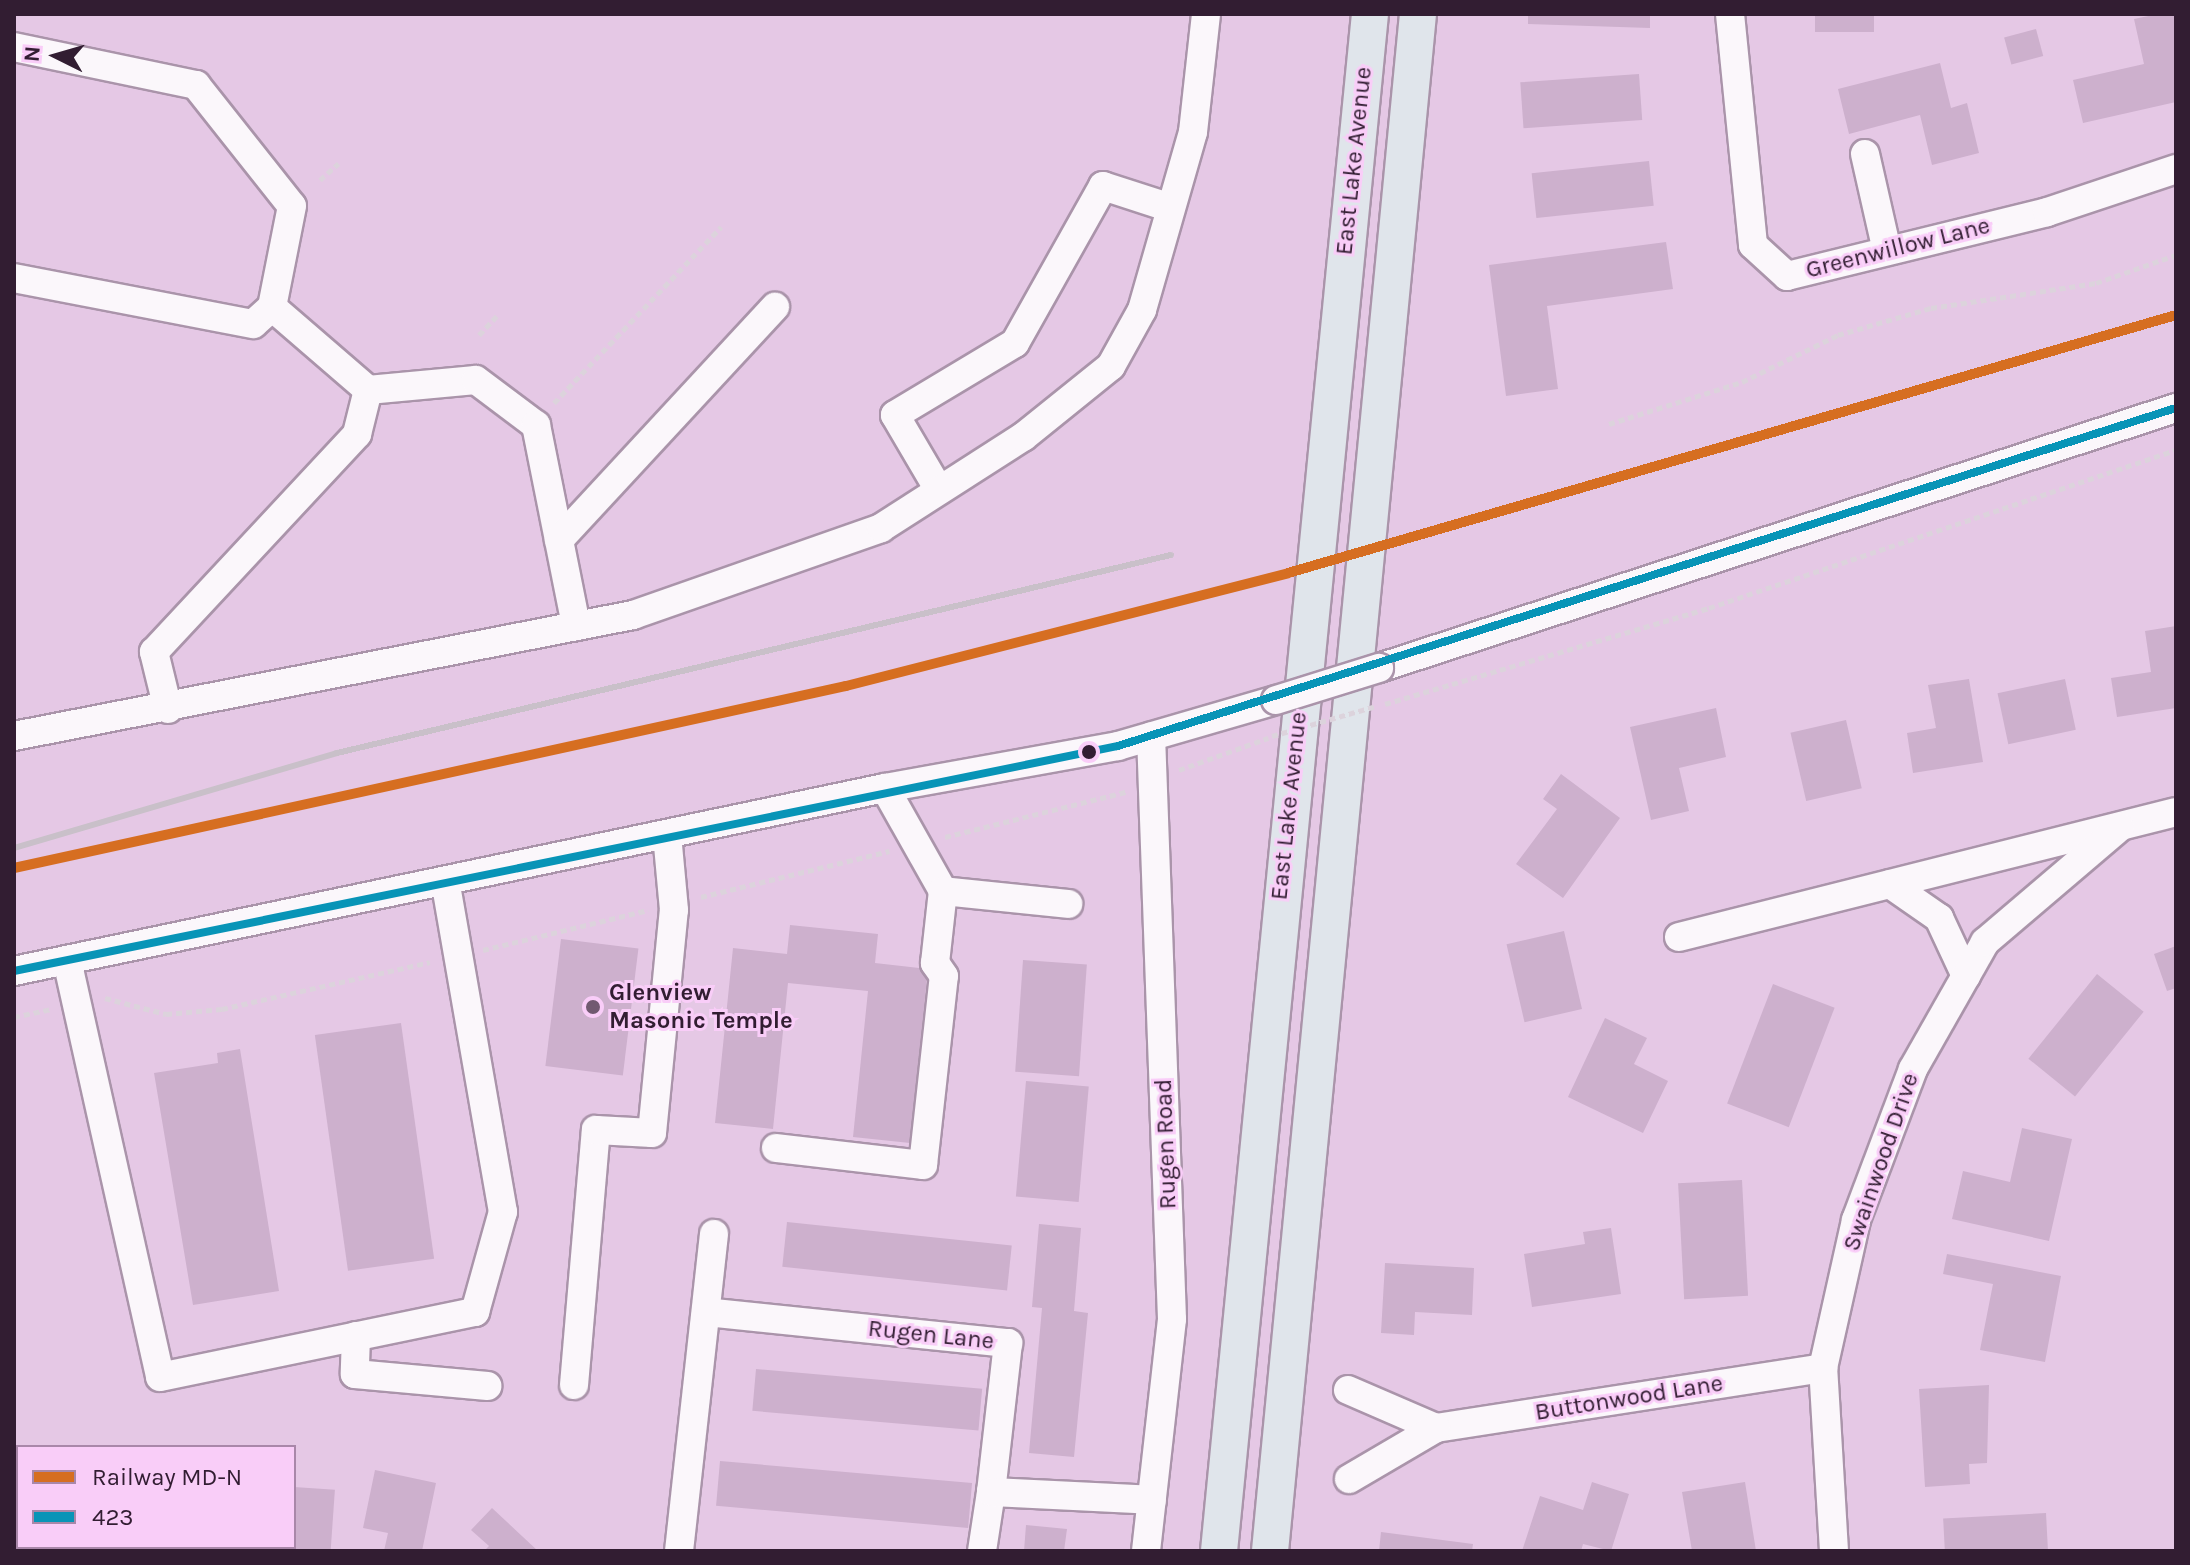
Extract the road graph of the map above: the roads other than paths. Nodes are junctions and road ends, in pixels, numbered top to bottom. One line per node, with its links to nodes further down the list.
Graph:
1 (1206, 14): 8 (street)
2 (1370, 14): 48 (main road, East Lake Avenue)
3 (1418, 14): 49 (main road, East Lake Avenue)
4 (1730, 14): 9 (street, Greenwillow Lane)
5 (14, 47): 11 (street)
6 (1865, 154): 9 (street)
7 (2176, 169): 9 (street, Greenwillow Lane)
8 (1171, 208): 15 (street); 15 (street)
9 (1887, 251)
10 (14, 278): 11 (street)
11 (272, 307): 13 (street)
12 (775, 307): 16 (street)
13 (368, 390): 16 (street); 18 (street)
14 (2176, 408): 20 (street, bridge)
15 (939, 490): 17 (street)
16 (559, 540): 17 (street)
17 (576, 626): 18 (street)
18 (168, 709): 19 (street)
19 (14, 736)
20 (1151, 736): 21 (street); 44 (street, Rugen Road)
21 (885, 788): 24 (street); 27 (street)
22 (2176, 812): 23 (street, Swainwood Drive)
23 (2120, 827): 26 (street, Swainwood Drive); 32 (street, Swainwood Drive)
24 (667, 834): 25 (street); 38 (street)
25 (445, 881): 30 (street); 36 (street)
26 (1890, 884): 29 (street, Swainwood Drive); 32 (street)
27 (943, 891): 28 (street); 33 (street)
28 (1068, 904)
29 (1679, 937)
30 (67, 960): 31 (street); 36 (street)
31 (14, 971)
32 (1966, 976): 37 (street, Swainwood Drive)
33 (776, 1148)
34 (714, 1234): 35 (street)
35 (706, 1312): 43 (street, Rugen Lane); 45 (street)
36 (356, 1336): 39 (street)
37 (1823, 1368): 41 (street, Buttonwood Lane); 50 (street, Swainwood Drive)
38 (574, 1385)
39 (487, 1386)
40 (1348, 1390): 41 (street)
41 (1436, 1428): 42 (street, Buttonwood Lane)
42 (1349, 1479)
43 (991, 1492): 44 (street); 46 (street, Rugen Lane)
44 (1152, 1500): 47 (street, Rugen Road)
45 (679, 1551)
46 (982, 1551)
47 (1146, 1551)
48 (1219, 1551)
49 (1270, 1551)
50 (1834, 1551)

